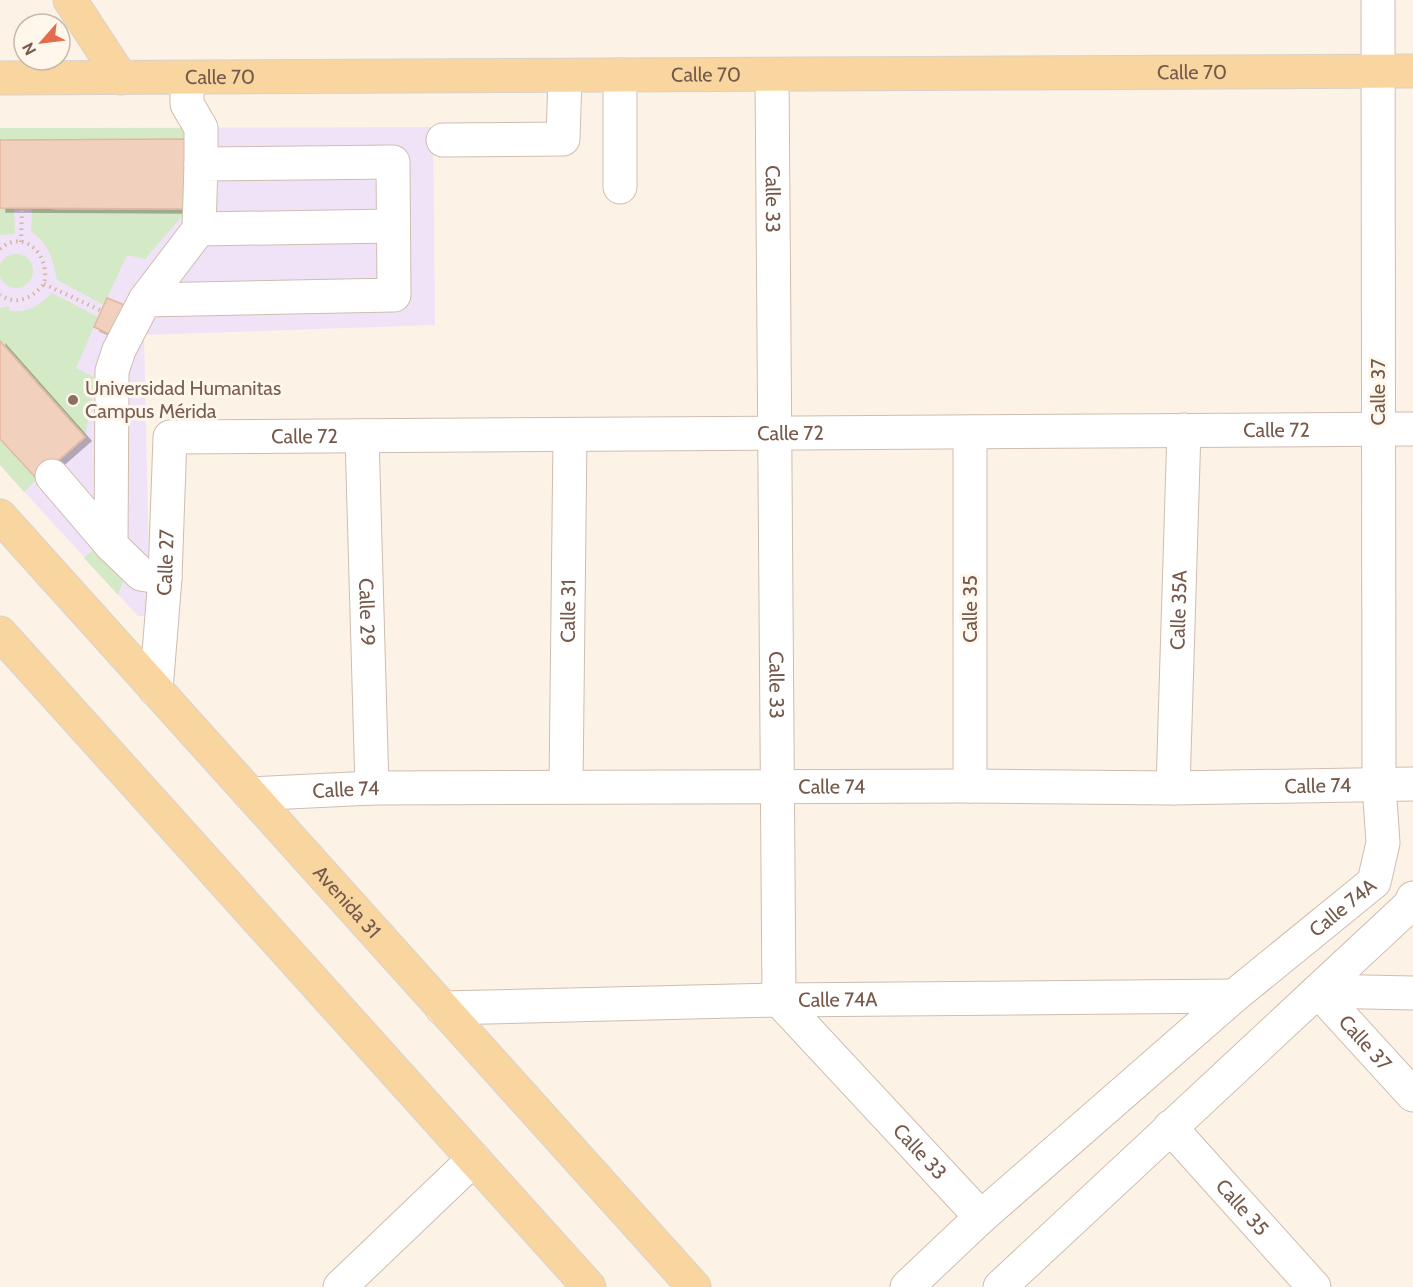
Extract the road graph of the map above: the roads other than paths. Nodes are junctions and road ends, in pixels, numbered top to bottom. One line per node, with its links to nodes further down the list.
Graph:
1 (70, 0): 9 (main road)
2 (1378, 0): 4 (street, Calle 37)
3 (1413, 71): 4 (main road, Calle 70)
4 (1378, 72): 6 (main road, Calle 70); 17 (street, Calle 37)
5 (620, 75): 6 (main road, Calle 70); 7 (main road, Calle 70); 13 (street)
6 (772, 75): 21 (street, Calle 33)
7 (565, 76): 10 (main road, Calle 70); 11 (street)
8 (0, 78): 9 (main road, Calle 70)
9 (121, 78): 10 (main road, Calle 70)
10 (188, 78): 12 (street)
11 (443, 140)
12 (201, 164): 14 (street); 15 (street)
13 (620, 187)
14 (393, 226): 15 (street); 16 (street)
15 (199, 229): 16 (street)
16 (145, 300): 27 (street)
17 (1378, 429): 18 (street, Calle 72); 19 (street, Calle 72); 31 (street, Calle 37)
18 (1413, 429)
19 (1184, 430): 20 (street, Calle 72); 37 (street, Calle 35A)
20 (970, 432): 21 (street, Calle 72); 33 (street, Calle 35)
21 (774, 433): 22 (street, Calle 72); 35 (street, Calle 33)
22 (570, 435): 23 (street, Calle 72); 34 (street, Calle 31)
23 (362, 436): 24 (street, Calle 72); 36 (street, Calle 29)
24 (170, 437): 28 (street, Calle 27)
25 (52, 476): 27 (street)
26 (0, 516): 30 (main road, Avenida 31)
27 (111, 545): 28 (street)
28 (165, 578): 30 (street, Calle 27)
29 (0, 633): 47 (main road)
30 (156, 690): 38 (main road, Avenida 31)
31 (1379, 784): 32 (street, Calle 74); 37 (street, Calle 74); 42 (street, Calle 74A)
32 (1413, 784)
33 (970, 786): 35 (street, Calle 74); 37 (street, Calle 74)
34 (566, 787): 35 (street, Calle 74); 36 (street, Calle 74)
35 (777, 787): 43 (street, Calle 33)
36 (372, 788): 38 (street, Calle 74)
37 (1173, 788)
38 (250, 794): 44 (main road, Avenida 31)
39 (1413, 898): 40 (street)
40 (1318, 991): 41 (street); 45 (street, Calle 37); 46 (street)
41 (1413, 993)
42 (1234, 996): 43 (street, Calle 74A); 48 (street, Calle 74A)
43 (779, 999): 44 (street, Calle 74A); 48 (street, Calle 33)
44 (442, 1008): 52 (main road, Avenida 31)
45 (1413, 1095)
46 (1170, 1127): 49 (street); 54 (street, Calle 35)
47 (474, 1160): 50 (street); 51 (main road)
48 (981, 1217): 53 (street, Calle 74A)
49 (1021, 1280)
50 (340, 1287)
51 (589, 1287)
52 (694, 1287)
53 (907, 1287)
54 (1314, 1287)

